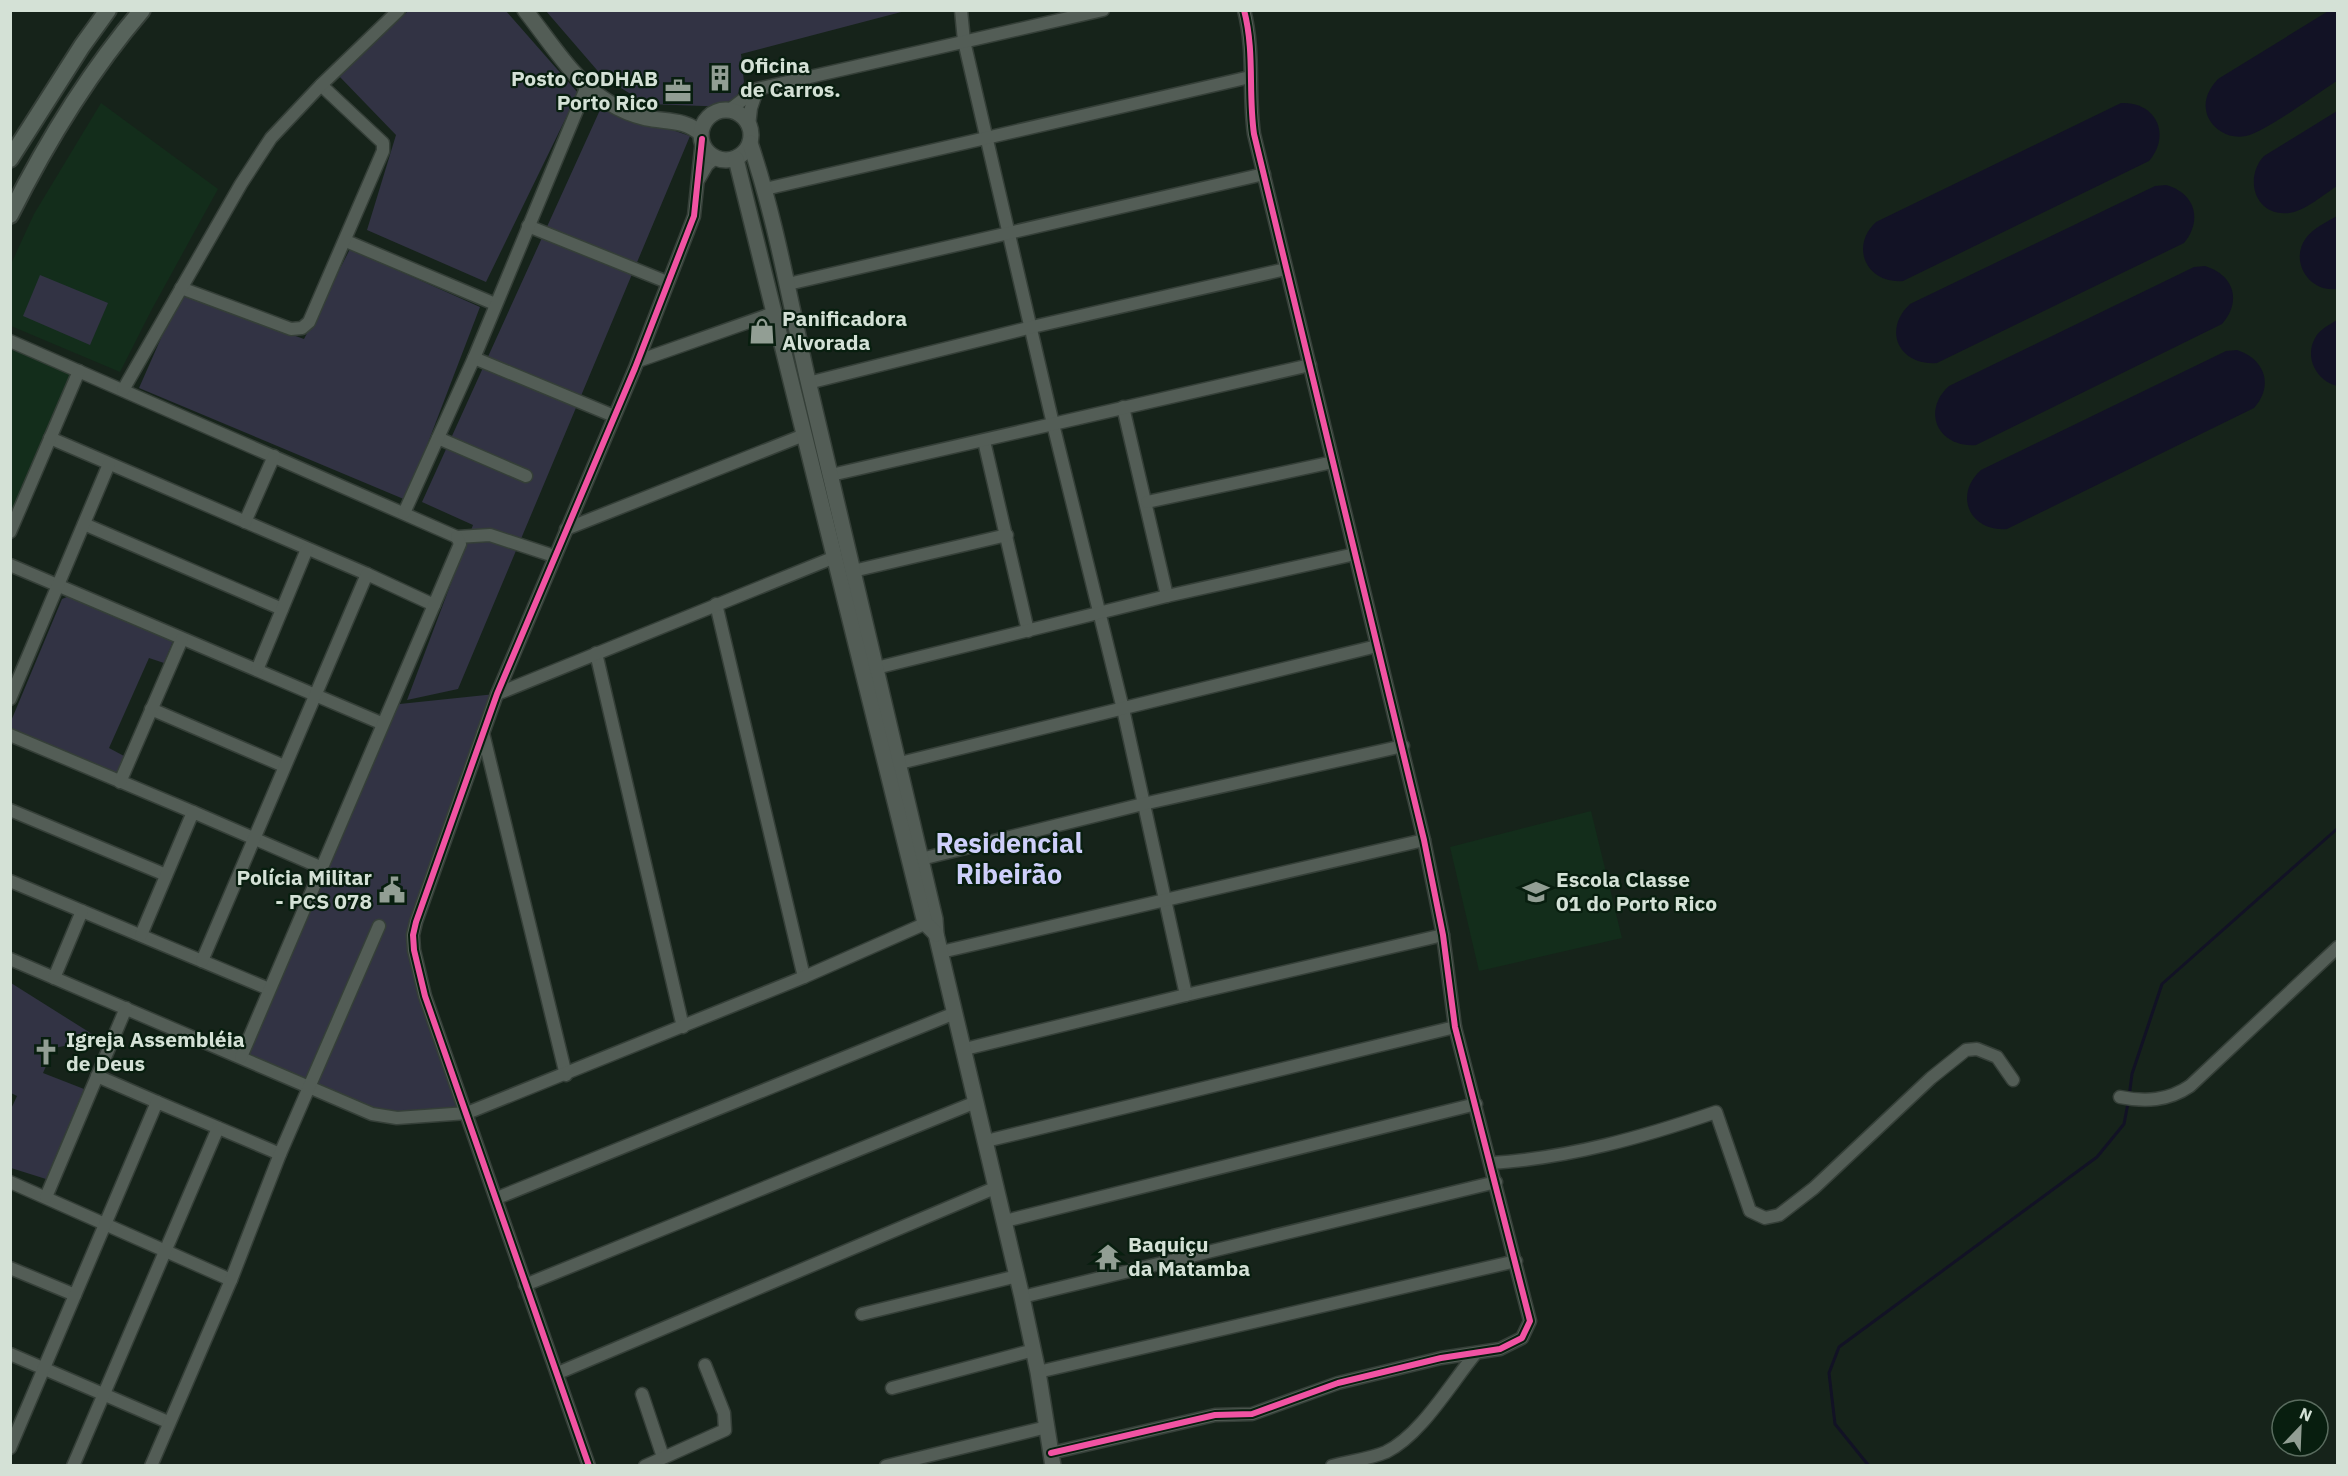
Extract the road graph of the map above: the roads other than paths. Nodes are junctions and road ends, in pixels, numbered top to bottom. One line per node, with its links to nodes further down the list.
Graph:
1 (108, 10): 21 (main road)
2 (142, 10): 26 (main road)
3 (399, 10): 10 (street)
4 (525, 10): 11 (street)
5 (961, 10): 8 (street)
6 (1103, 10): 8 (street)
7 (1244, 10): 9 (street)
8 (964, 41): 12 (street); 18 (street)
9 (1250, 77): 18 (street); 23 (street)
10 (321, 85): 29 (street); 33 (street)
11 (587, 86): 15 (street); 27 (street)
12 (757, 89): 13 (street); 16 (street)
13 (728, 111): 14 (street); 16 (street)
14 (710, 117): 15 (street); 17 (street)
15 (659, 119): 17 (street)
16 (750, 126): 19 (street)
17 (702, 137): 20 (street); 24 (street)
18 (989, 139): 25 (street); 28 (street)
19 (750, 144): 22 (street); 25 (street)
20 (715, 158): 22 (street); 24 (street)
21 (10, 159)
22 (736, 159): 35 (street)
23 (1264, 174): 28 (street); 30 (street)
24 (698, 180): 31 (street)
25 (765, 189): 32 (street)
26 (10, 215)
27 (528, 226): 31 (street); 34 (street)
28 (1009, 231): 32 (street); 36 (street)
29 (346, 241): 33 (street); 34 (street)
30 (1286, 269): 36 (street); 40 (street)
31 (666, 282): 39 (street)
32 (788, 284): 42 (street)
33 (181, 288): 43 (street)
34 (495, 304): 38 (street)
35 (774, 313): 39 (street); 47 (street)
36 (1032, 327): 42 (street); 46 (street)
37 (10, 341): 41 (street)
38 (474, 358): 45 (street); 49 (street)
39 (638, 362): 45 (street)
40 (1310, 365): 44 (street); 52 (street)
41 (79, 371): 43 (street); 48 (street)
42 (808, 383): 54 (street)
43 (123, 390): 51 (street)
44 (1123, 406): 46 (street); 56 (street)
45 (614, 416): 60 (street)
46 (1053, 424): 50 (street); 76 (street)
47 (804, 435): 60 (street); 67 (street)
48 (50, 438): 53 (street); 61 (street)
49 (438, 438): 55 (street); 57 (street)
50 (984, 441): 54 (street); 62 (street)
51 (274, 456): 57 (street); 58 (street)
52 (1333, 462): 56 (street); 65 (street)
53 (109, 464): 58 (street); 59 (street)
54 (831, 475): 69 (street)
55 (526, 476)
56 (1147, 502): 72 (street)
57 (404, 513): 63 (street)
58 (246, 522): 64 (street)
59 (84, 524): 71 (street); 75 (street)
60 (566, 529): 66 (street)
61 (10, 532)
62 (1007, 535): 69 (street); 77 (street)
63 (458, 537): 66 (street); 74 (street)
64 (307, 549): 70 (street); 75 (street)
65 (1355, 554): 72 (street); 79 (street)
66 (554, 556): 83 (street)
67 (835, 557): 73 (street); 106 (street)
68 (10, 566): 71 (street)
69 (854, 571): 81 (street)
70 (367, 574): 74 (street); 84 (street)
71 (58, 586): 78 (street); 85 (street)
72 (1167, 596): 76 (street)
73 (716, 604): 80 (street); 114 (street)
74 (434, 605): 88 (street)
75 (282, 609): 82 (street)
76 (1100, 615): 77 (street); 87 (street)
77 (1028, 631): 81 (street)
78 (182, 639): 82 (street); 86 (street)
79 (1377, 646): 87 (street); 91 (street)
80 (596, 652): 83 (street); 120 (street)
81 (876, 668): 92 (street)
82 (257, 670): 84 (street)
83 (497, 694): 89 (street)
84 (315, 695): 88 (street); 93 (street)
85 (10, 699)
86 (151, 709): 93 (street); 94 (street)
87 (1123, 709): 92 (street); 95 (street)
88 (381, 723): 101 (street)
89 (483, 733): 124 (street); 132 (street)
90 (10, 735): 94 (street)
91 (1403, 746): 95 (street); 99 (street)
92 (900, 763): 100 (street)
93 (285, 766): 98 (street)
94 (120, 782): 97 (street)
95 (1143, 804): 100 (street); 104 (street)
96 (10, 810): 102 (street)
97 (193, 812): 98 (street); 102 (street)
98 (253, 838): 101 (street); 113 (street)
99 (1424, 840): 104 (street); 108 (street)
100 (921, 860): 106 (street)
101 (320, 867): 116 (street)
102 (166, 875): 109 (street)
103 (10, 881): 105 (street)
104 (1165, 899): 111 (street); 117 (street)
105 (82, 910): 109 (street); 115 (street)
106 (932, 925): 111 (street); 114 (street)
107 (379, 926): 127 (street)
108 (1443, 935): 117 (street); 121 (street)
109 (141, 936): 113 (street)
110 (2337, 947): 128 (street)
111 (940, 952): 119 (street)
112 (10, 959): 115 (street)
113 (202, 961): 116 (street)
114 (804, 977): 120 (street)
115 (54, 978): 118 (street)
116 (269, 989): 123 (street)
117 (1186, 995): 122 (street)
118 (126, 1008): 123 (street); 125 (street)
119 (955, 1013): 122 (street); 141 (street)
120 (683, 1027): 124 (street)
121 (1455, 1027): 131 (street); 134 (street)
122 (964, 1049): 130 (street)
123 (241, 1057): 127 (street)
124 (566, 1075): 132 (street)
125 (97, 1076): 129 (street); 140 (street)
126 (2013, 1080): 136 (street)
127 (310, 1087): 132 (street); 135 (street)
128 (2120, 1097)
129 (157, 1101): 133 (street); 143 (street)
130 (976, 1102): 134 (street); 149 (street)
131 (1476, 1104): 136 (street); 142 (street)
132 (467, 1113): 141 (street)
133 (218, 1128): 135 (street); 144 (street)
134 (986, 1141): 139 (street)
135 (280, 1154): 148 (street)
136 (1492, 1163): 138 (street)
137 (10, 1182): 140 (street)
138 (1496, 1182): 145 (street); 151 (street)
139 (997, 1187): 142 (street); 159 (street)
140 (46, 1197): 143 (street)
141 (497, 1198): 149 (street)
142 (1005, 1221): 147 (street)
143 (105, 1223): 144 (street); 150 (street)
144 (166, 1249): 148 (street); 161 (street)
145 (1516, 1261): 154 (street); 158 (street)
146 (10, 1268): 150 (street)
147 (1017, 1276): 151 (street); 152 (street)
148 (231, 1280): 163 (street)
149 (525, 1284): 159 (street)
150 (75, 1295): 157 (street)
151 (1022, 1297): 153 (street)
152 (862, 1314)
153 (1034, 1350): 158 (street); 160 (street)
154 (1476, 1353): 167 (street); 173 (street)
155 (10, 1354): 157 (street)
156 (705, 1365): 166 (street)
157 (44, 1368): 161 (street); 165 (street)
158 (1038, 1372): 164 (street)
159 (558, 1373): 170 (street)
160 (892, 1388)
161 (104, 1394): 163 (street); 168 (street)
162 (642, 1394): 166 (street)
163 (168, 1422): 169 (street)
164 (1047, 1427): 167 (street); 172 (street)
165 (10, 1448)
166 (663, 1457): 171 (street)
167 (1052, 1459)
168 (73, 1466)
169 (151, 1466)
170 (589, 1466)
171 (645, 1466)
172 (886, 1466)
173 (1332, 1466)

